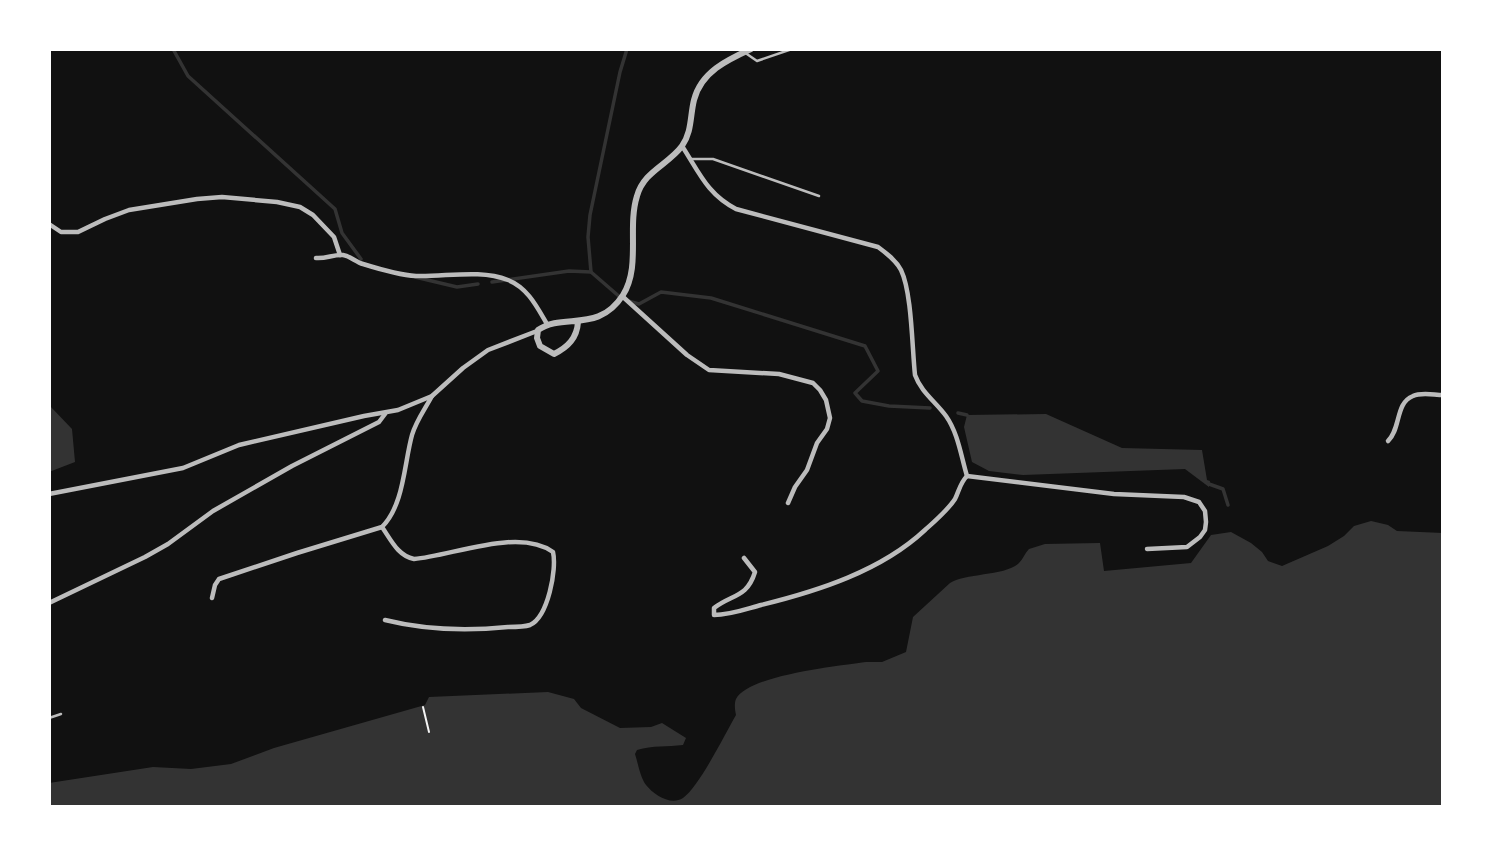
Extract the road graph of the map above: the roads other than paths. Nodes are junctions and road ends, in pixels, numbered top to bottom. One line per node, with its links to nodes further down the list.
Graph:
1 (751, 49): 3 (street)
2 (792, 49): 3 (lane)
3 (744, 52): 4 (street)
4 (682, 146): 5 (street); 10 (street)
5 (690, 159): 6 (lane); 18 (street)
6 (819, 196)
7 (49, 224): 8 (street)
8 (340, 255): 9 (street); 12 (street)
9 (316, 258)
10 (622, 296): 11 (street); 20 (street)
11 (578, 322): 12 (street); 13 (street)
12 (547, 324): 13 (street)
13 (538, 330): 15 (street)
14 (1443, 395): 17 (street)
15 (432, 396): 16 (street); 21 (street)
16 (385, 413): 19 (street); 25 (street)
17 (1388, 441)
18 (967, 476): 22 (street); 23 (street)
19 (49, 494)
20 (788, 503)
21 (382, 527): 24 (street); 26 (street)
22 (1147, 549)
23 (744, 558)
24 (212, 598)
25 (49, 603)
26 (385, 620)
27 (61, 713): 28 (lane)
28 (49, 718)

